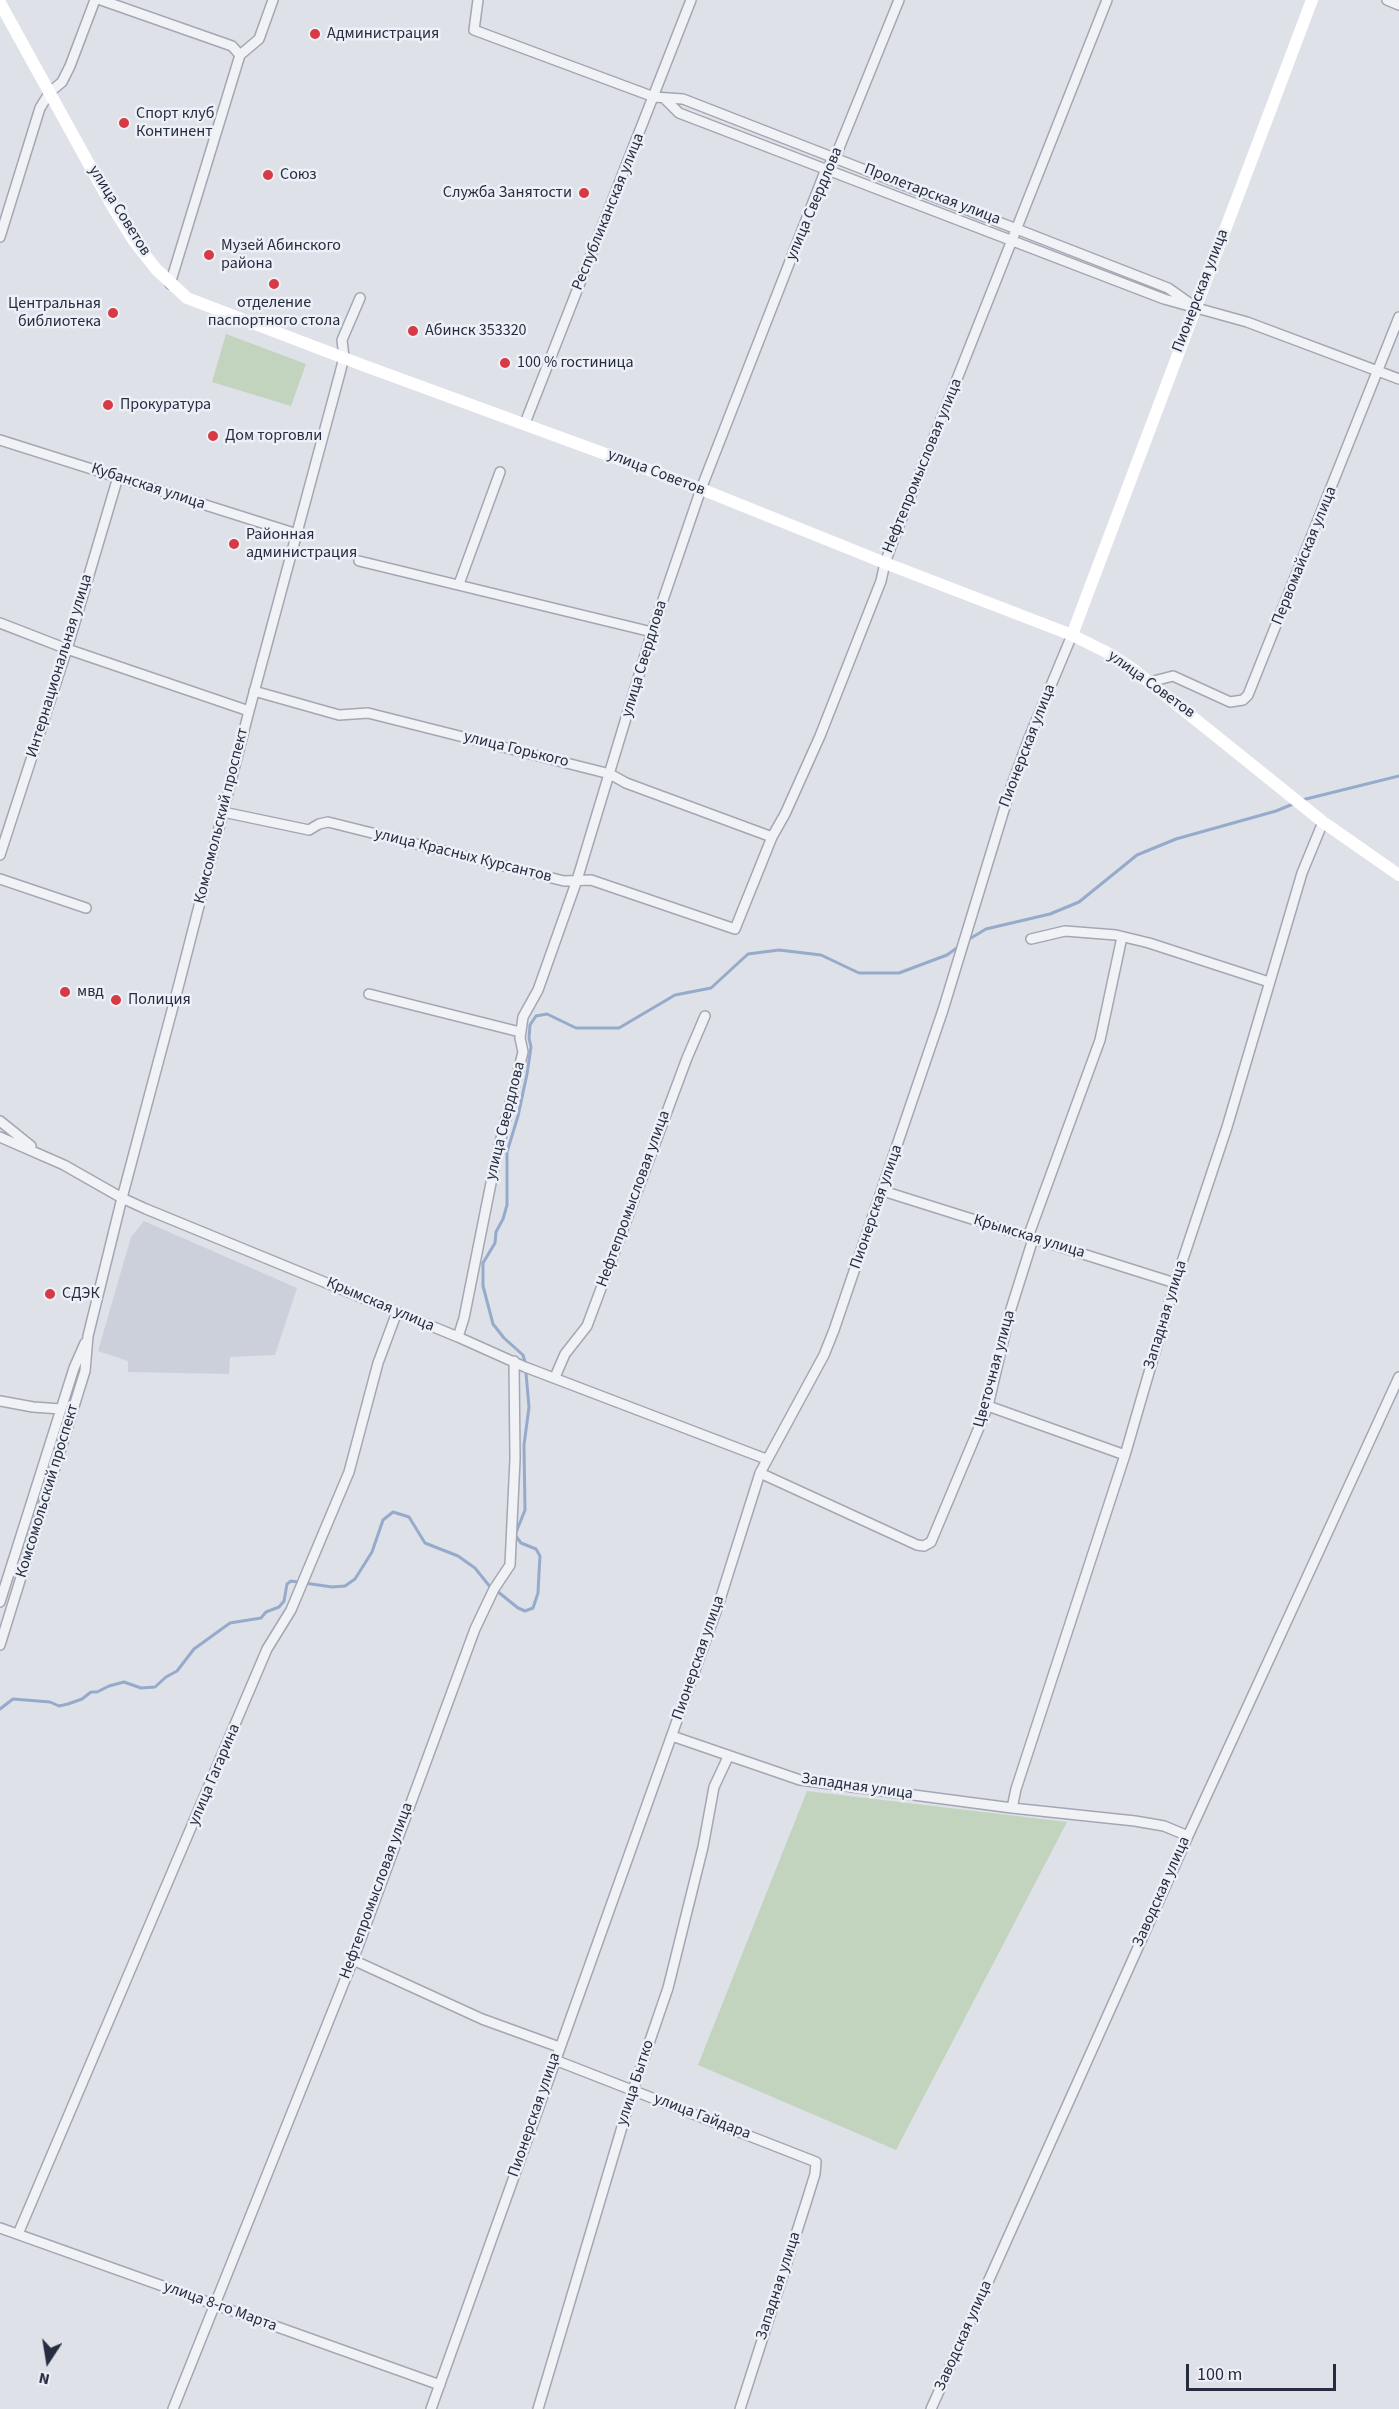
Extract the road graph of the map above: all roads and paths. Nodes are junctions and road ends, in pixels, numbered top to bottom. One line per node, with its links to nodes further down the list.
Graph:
1 (95, 0): 13 (street)
2 (101, 0): 12 (street)
3 (273, 0): 12 (street)
4 (478, 0): 14 (street, Пролетарская улица)
5 (691, 0): 14 (street, Республиканская улица)
6 (898, 0): 15 (street, улица Свердлова)
7 (1107, 0): 17 (street, Нефтепромысловая улица)
8 (1312, 0): 22 (main road, Пионерская улица)
9 (1387, 0): 11 (street)
10 (0, 3): 13 (main road, улица Советов)
11 (1399, 5)
12 (240, 55): 20 (street)
13 (50, 92): 18 (street); 20 (main road, улица Советов)
14 (659, 97): 15 (street, Пролетарская улица); 16 (street, Пролетарская улица); 27 (street, Республиканская улица)
15 (835, 158): 16 (street, улица Свердлова); 17 (street, Пролетарская улица)
16 (826, 169): 19 (street, Пролетарская улица); 31 (street, улица Свердлова)
17 (1017, 229): 19 (street, Нефтепромысловая улица); 22 (street, Пролетарская улица)
18 (0, 237)
19 (1012, 241): 22 (street, Пролетарская улица); 34 (street, Нефтепромысловая улица)
20 (171, 284): 24 (main road, улица Советов)
21 (360, 298): 24 (street, Комсомольский проспект)
22 (1195, 307): 25 (street, Пролетарская улица); 38 (main road, Пионерская улица)
23 (1399, 317): 25 (street, Первомайская улица)
24 (344, 357): 27 (main road, улица Советов); 32 (street, Комсомольский проспект)
25 (1378, 371): 26 (street, Пролетарская улица); 40 (street, Первомайская улица)
26 (1399, 379)
27 (525, 423): 31 (main road, улица Советов)
28 (0, 440): 30 (street, Кубанская улица)
29 (500, 471): 35 (street)
30 (118, 477): 32 (street, Кубанская улица); 39 (street, Интернациональная улица)
31 (701, 489): 34 (main road, улица Советов); 37 (street, улица Свердлова)
32 (297, 534): 41 (street, Комсомольский проспект)
33 (359, 561): 35 (street)
34 (885, 563): 38 (main road, улица Советов); 46 (street, Нефтепромысловая улица)
35 (459, 584): 37 (street)
36 (0, 623): 39 (street)
37 (652, 632): 43 (street, улица Свердлова)
38 (1072, 635): 40 (main road, улица Советов); 62 (street, Пионерская улица)
39 (67, 649): 42 (street); 47 (street, Интернациональная улица)
40 (1150, 682): 45 (main road, улица Советов)
41 (254, 691): 42 (street, Комсомольский проспект); 43 (street, улица Горького)
42 (249, 711): 44 (street, Комсомольский проспект)
43 (609, 774): 46 (street, улица Горького); 50 (street, улица Свердлова)
44 (223, 812): 50 (street, улица Красных Курсантов); 63 (street, Комсомольский проспект)
45 (1323, 822): 48 (main road, улица Советов); 55 (street, Западная улица)
46 (772, 837): 52 (street, Нефтепромысловая улица)
47 (0, 855)
48 (1399, 875)
49 (0, 879): 51 (street)
50 (577, 880): 52 (street, улица Красных Курсантов); 58 (street, улица Свердлова)
51 (86, 908)
52 (735, 929)
53 (1122, 937): 54 (street); 55 (street); 64 (street, Цветочная улица)
54 (1031, 939)
55 (1269, 982): 65 (street, Западная улица)
56 (369, 994): 58 (street)
57 (705, 1016): 70 (street, Нефтепромысловая улица)
58 (520, 1032): 68 (street, улица Свердлова)
59 (0, 1121): 61 (street)
60 (0, 1137): 61 (street, Крымская улица)
61 (37, 1152): 63 (street, Крымская улица)
62 (883, 1191): 64 (street, Крымская улица); 76 (street, Пионерская улица)
63 (122, 1198): 66 (street, Крымская улица); 67 (street, Комсомольский проспект)
64 (1030, 1238): 65 (street, Крымская улица); 73 (street, Цветочная улица)
65 (1175, 1283): 75 (street, Западная улица)
66 (397, 1312): 68 (street, Крымская улица); 91 (street, улица Гагарина)
67 (88, 1336): 74 (street, Комсомольский проспект); 79 (street, Комсомольский проспект)
68 (458, 1337): 69 (street, Крымская улица)
69 (514, 1361): 70 (street, Крымская улица); 85 (street, Нефтепромысловая улица)
70 (555, 1377): 76 (street, Крымская улица)
71 (1399, 1377): 84 (street, Заводская улица)
72 (0, 1401): 74 (street)
73 (988, 1406): 75 (street); 77 (street, Цветочная улица)
74 (61, 1408): 78 (street, Комсомольский проспект)
75 (1125, 1455): 83 (street, Западная улица)
76 (766, 1459): 77 (street, Пионерская улица)
77 (760, 1473): 81 (street, Пионерская улица)
78 (0, 1602)
79 (4, 1618): 80 (street, Комсомольский проспект)
80 (0, 1645)
81 (672, 1736): 82 (street, Западная улица); 86 (street, Пионерская улица)
82 (728, 1757): 83 (street, Западная улица); 88 (street, улица Бытко)
83 (1012, 1808): 84 (street, Западная улица)
84 (1188, 1836): 98 (street, Заводская улица)
85 (353, 1960): 86 (street); 92 (street, Нефтепромысловая улица)
86 (559, 2047): 87 (street, Пионерская улица)
87 (555, 2060): 88 (street, улица Гайдара); 93 (street, Пионерская улица)
88 (633, 2090): 89 (street, улица Гайдара); 96 (street, улица Бытко)
89 (816, 2162): 97 (street, Западная улица)
90 (0, 2228): 91 (street, улица 8-го Марта)
91 (18, 2234): 92 (street, улица 8-го Марта)
92 (214, 2304): 93 (street, улица 8-го Марта); 94 (street, Нефтепромысловая улица)
93 (440, 2385): 95 (street, Пионерская улица)
94 (173, 2409)
95 (431, 2409)
96 (538, 2409)
97 (740, 2409)
98 (931, 2409)

